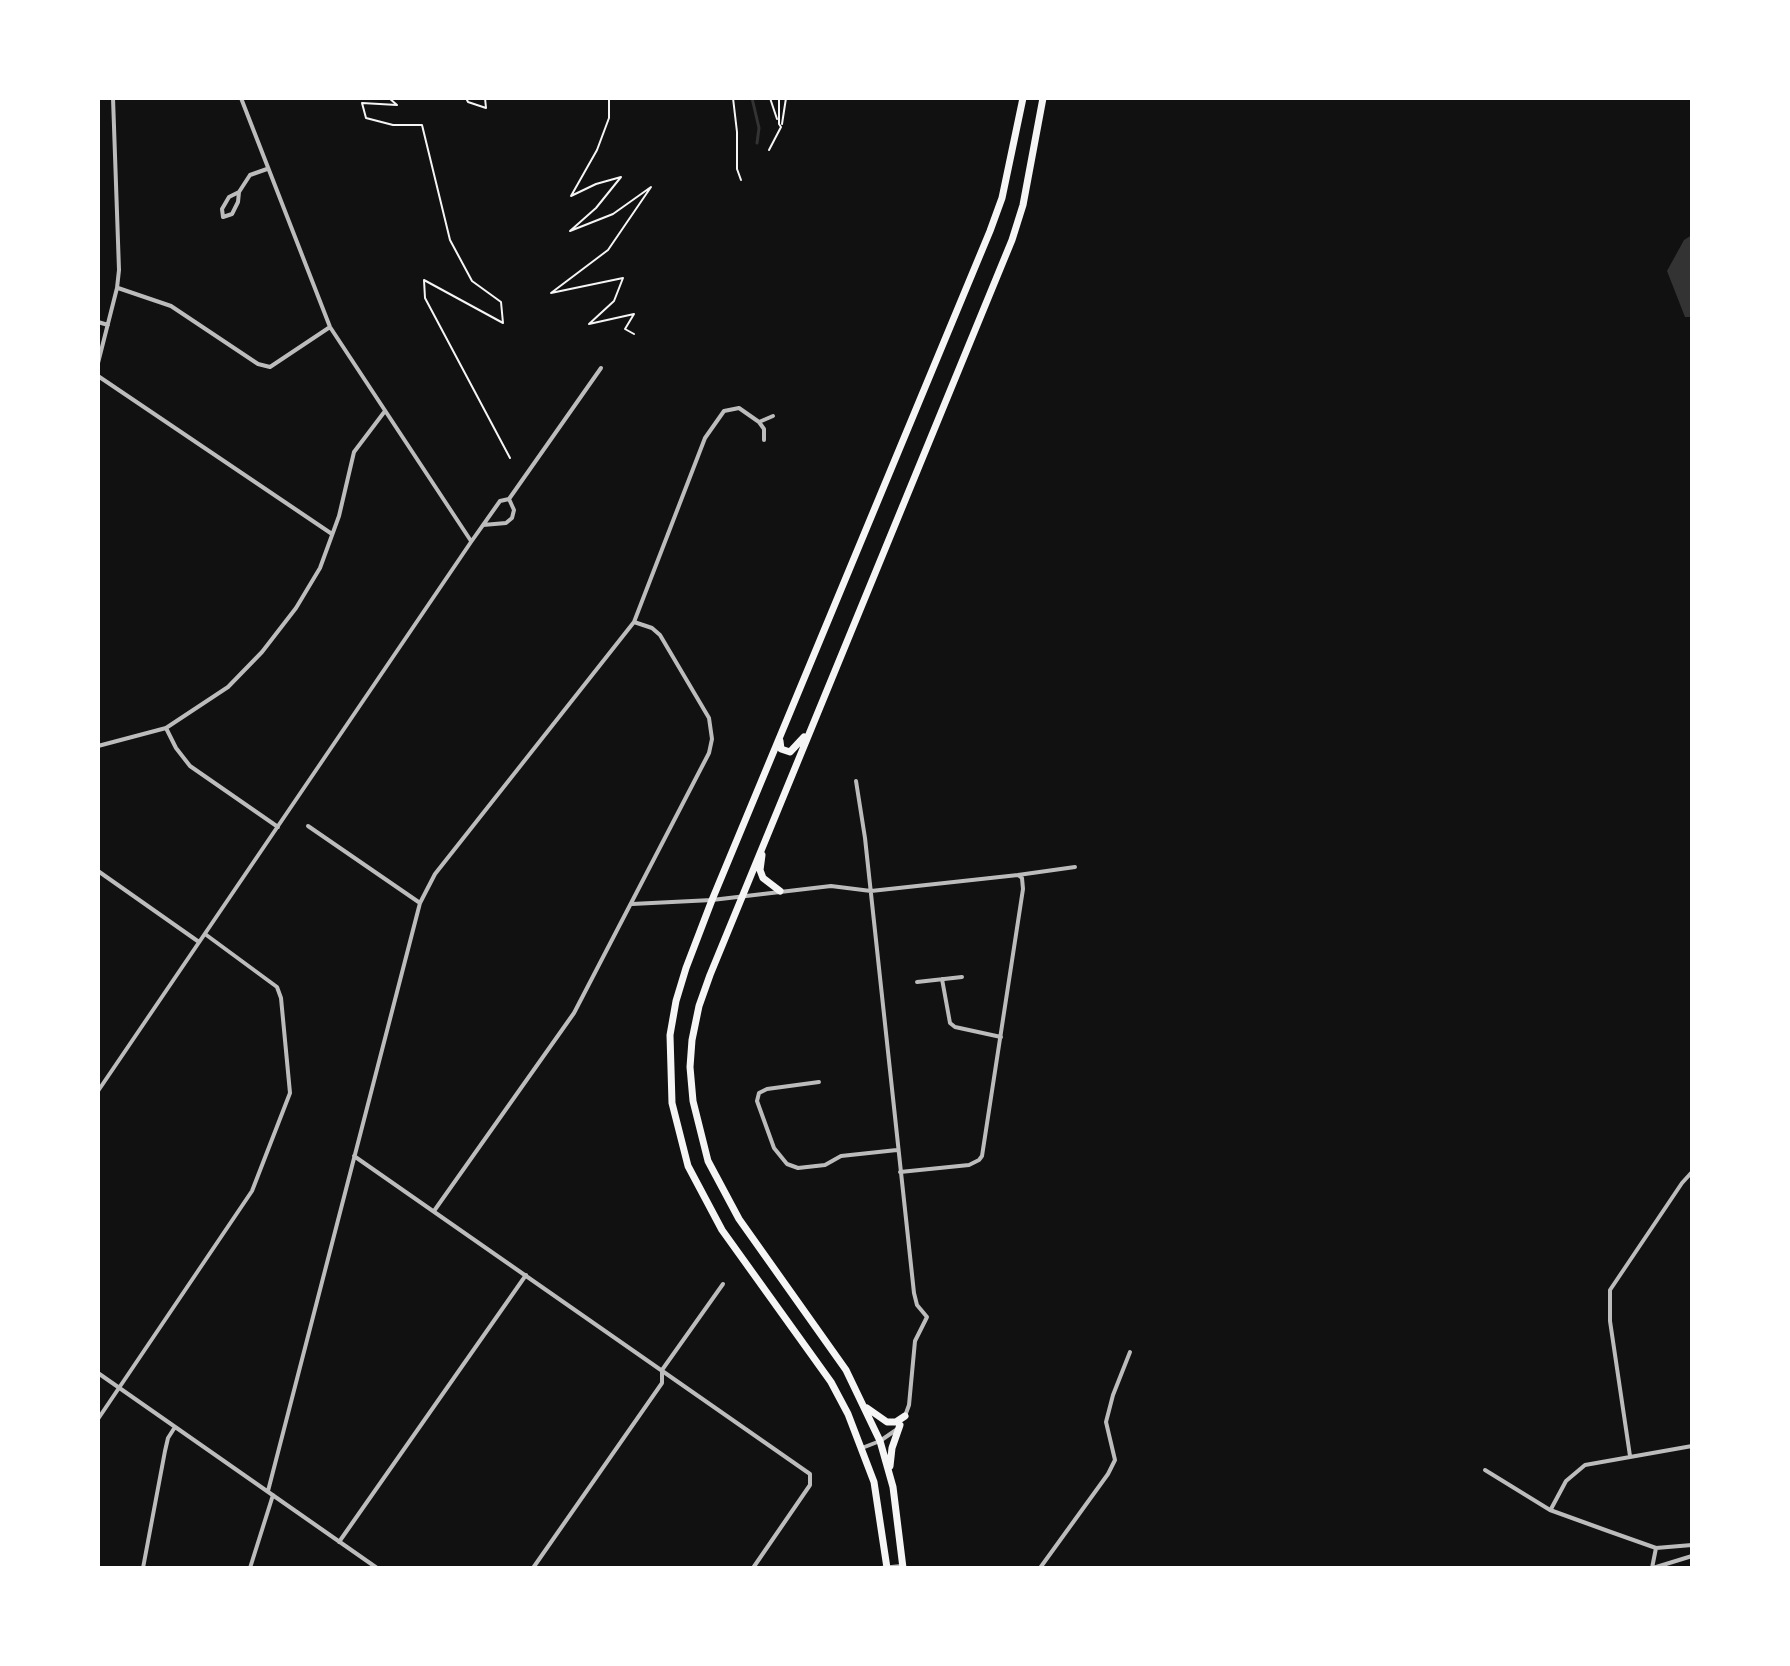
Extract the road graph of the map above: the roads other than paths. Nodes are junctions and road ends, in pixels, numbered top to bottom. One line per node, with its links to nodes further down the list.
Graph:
1 (113, 98): 7 (street)
2 (241, 98): 5 (street)
3 (1023, 98): 25 (main road)
4 (1043, 98): 23 (main road)
5 (268, 169): 6 (street); 10 (street)
6 (239, 192): 6 (street)
7 (117, 288): 9 (street); 10 (street)
8 (98, 322): 9 (street)
9 (108, 325): 11 (street)
10 (330, 327): 14 (street)
11 (98, 363)
12 (601, 368): 18 (street)
13 (98, 376): 20 (street)
14 (385, 411): 20 (street); 21 (street)
15 (773, 416): 16 (street)
16 (759, 422): 17 (street); 22 (street)
17 (764, 440)
18 (509, 499): 19 (street); 19 (street)
19 (483, 525): 21 (street)
20 (332, 534): 24 (street)
21 (471, 542): 29 (street)
22 (634, 622): 38 (street); 39 (street)
23 (815, 718): 25 (main road); 30 (main road)
24 (166, 728): 26 (street); 29 (street)
25 (780, 741): 37 (main road)
26 (98, 746)
27 (856, 781): 35 (street)
28 (308, 826): 38 (street)
29 (278, 827): 40 (street)
30 (769, 830): 34 (main road); 36 (main road)
31 (1075, 867): 33 (street)
32 (98, 871): 41 (street)
33 (1018, 875): 35 (street); 45 (street)
34 (780, 891): 35 (street); 36 (street)
35 (871, 891): 48 (street)
36 (742, 895): 37 (street); 59 (main road)
37 (712, 900): 39 (street); 66 (main road)
38 (420, 903): 49 (street)
39 (632, 904): 52 (street)
40 (205, 934): 41 (street); 58 (street)
41 (199, 942): 47 (street)
42 (962, 977): 43 (street)
43 (942, 979): 44 (street); 45 (street)
44 (917, 982)
45 (1001, 1037): 50 (street)
46 (819, 1082): 48 (street)
47 (98, 1091)
48 (897, 1150): 50 (street)
49 (354, 1156): 52 (street); 70 (street)
50 (900, 1172): 60 (street)
51 (1692, 1172): 67 (street)
52 (434, 1211): 53 (street)
53 (526, 1275): 56 (street); 72 (street)
54 (723, 1284): 56 (street)
55 (1130, 1352): 83 (street)
56 (662, 1370): 81 (street); 82 (street)
57 (98, 1373): 58 (street)
58 (119, 1387): 61 (street); 63 (street)
59 (862, 1404): 60 (main road); 64 (main road)
60 (905, 1416): 62 (street)
61 (98, 1419)
62 (900, 1425): 64 (street); 69 (main road)
63 (175, 1427): 70 (street); 78 (street)
64 (880, 1441): 66 (street); 69 (main road)
65 (1692, 1446): 67 (street)
66 (862, 1448): 76 (main road)
67 (1630, 1456): 71 (street)
68 (1485, 1470): 71 (street)
69 (891, 1478): 77 (main road)
70 (270, 1493): 72 (street); 79 (street)
71 (1550, 1510): 74 (street)
72 (339, 1542): 80 (street)
73 (1692, 1545): 74 (street)
74 (1656, 1548): 84 (street)
75 (1692, 1556): 84 (street)
76 (885, 1567): 77 (street)
77 (903, 1567)
78 (143, 1568)
79 (250, 1568)
80 (377, 1568)
81 (533, 1568)
82 (753, 1568)
83 (1040, 1568)
84 (1652, 1568)

